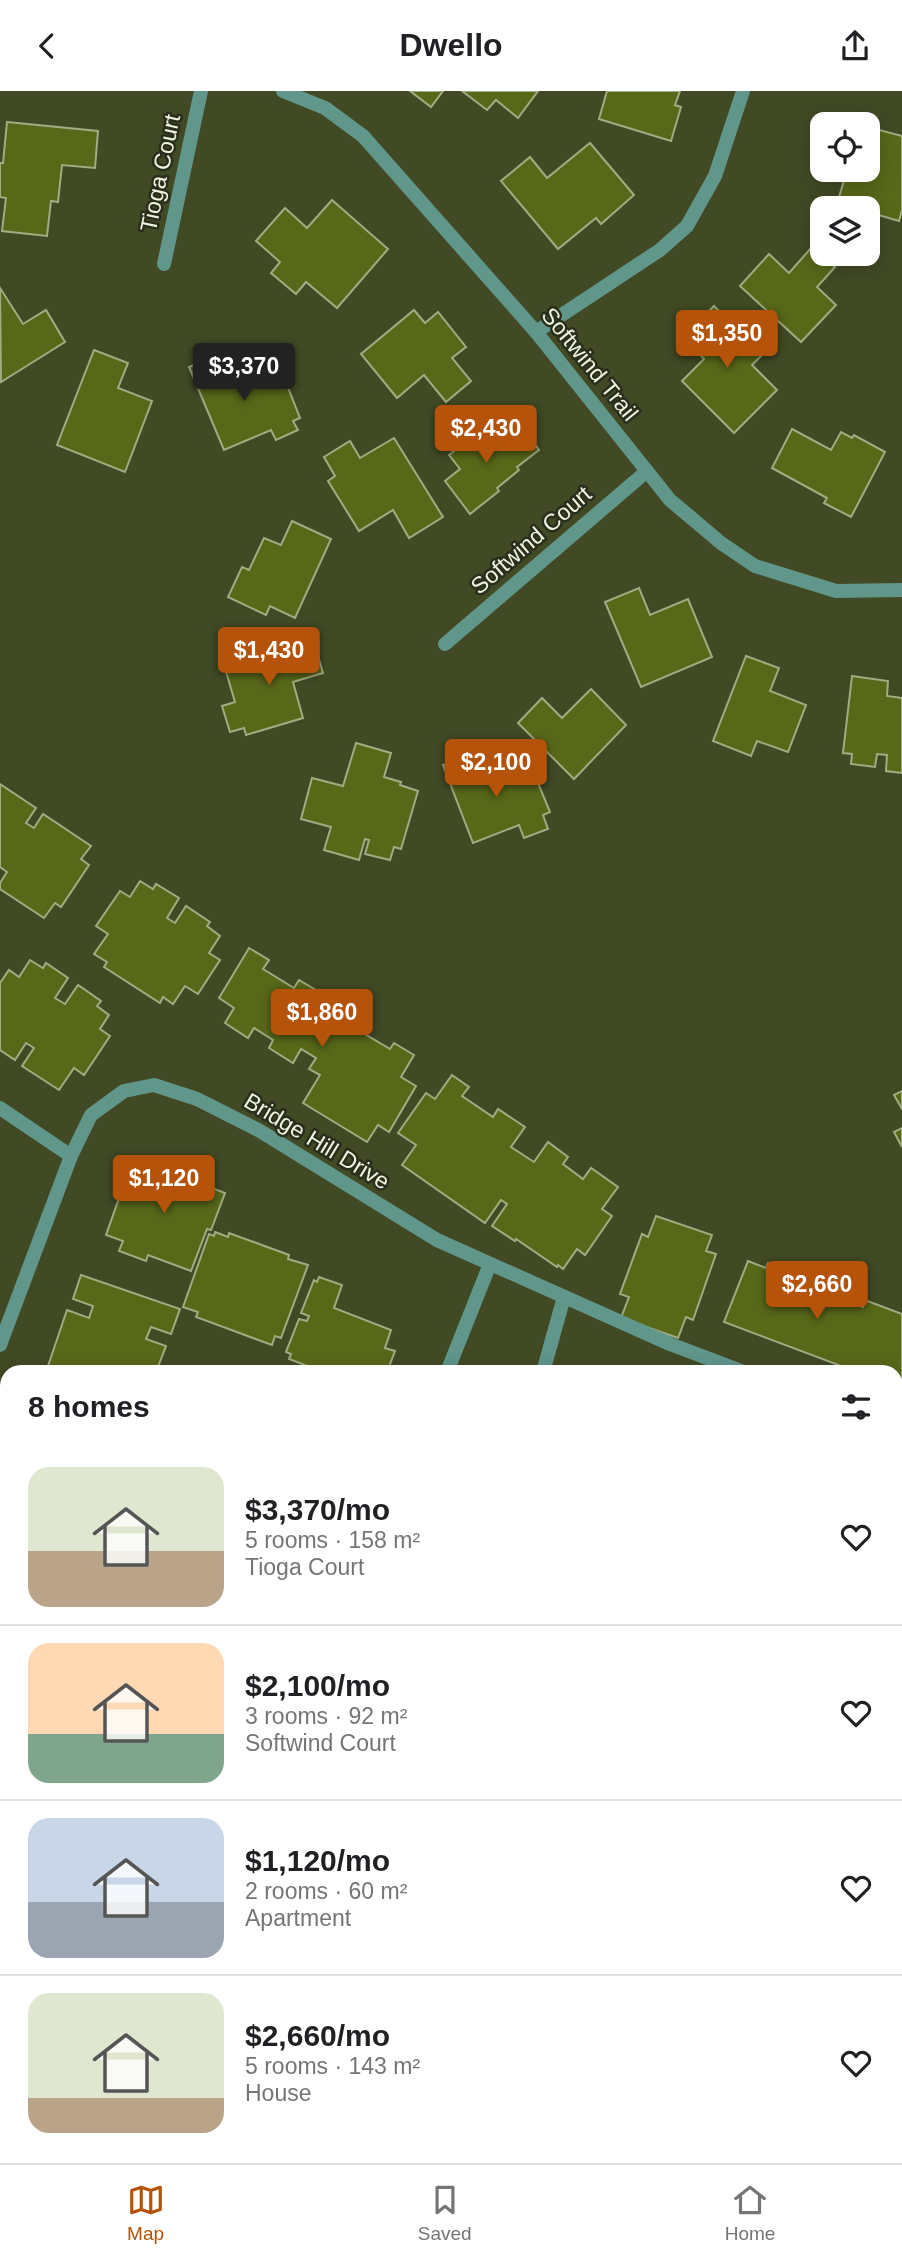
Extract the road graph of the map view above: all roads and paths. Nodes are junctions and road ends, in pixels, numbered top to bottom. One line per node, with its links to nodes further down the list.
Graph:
1 (201, 91): 4 (street, Tioga Court)
2 (283, 91): 5 (street, Softwind Trail)
3 (743, 91): 5 (street)
4 (164, 264)
5 (536, 332): 6 (street, Softwind Trail)
6 (647, 471): 7 (street, Softwind Trail); 8 (street, Softwind Court)
7 (902, 590)
8 (445, 644)
9 (0, 1108): 10 (street)
10 (71, 1156): 11 (street, Bridge Hill Drive); 13 (street, Bridge Hill Drive)
11 (490, 1264): 12 (street, Bridge Hill Drive); 14 (street)
12 (564, 1297): 15 (street); 16 (street, Bridge Hill Drive)
13 (0, 1345)
14 (450, 1365)
15 (545, 1365)
16 (717, 1365)

